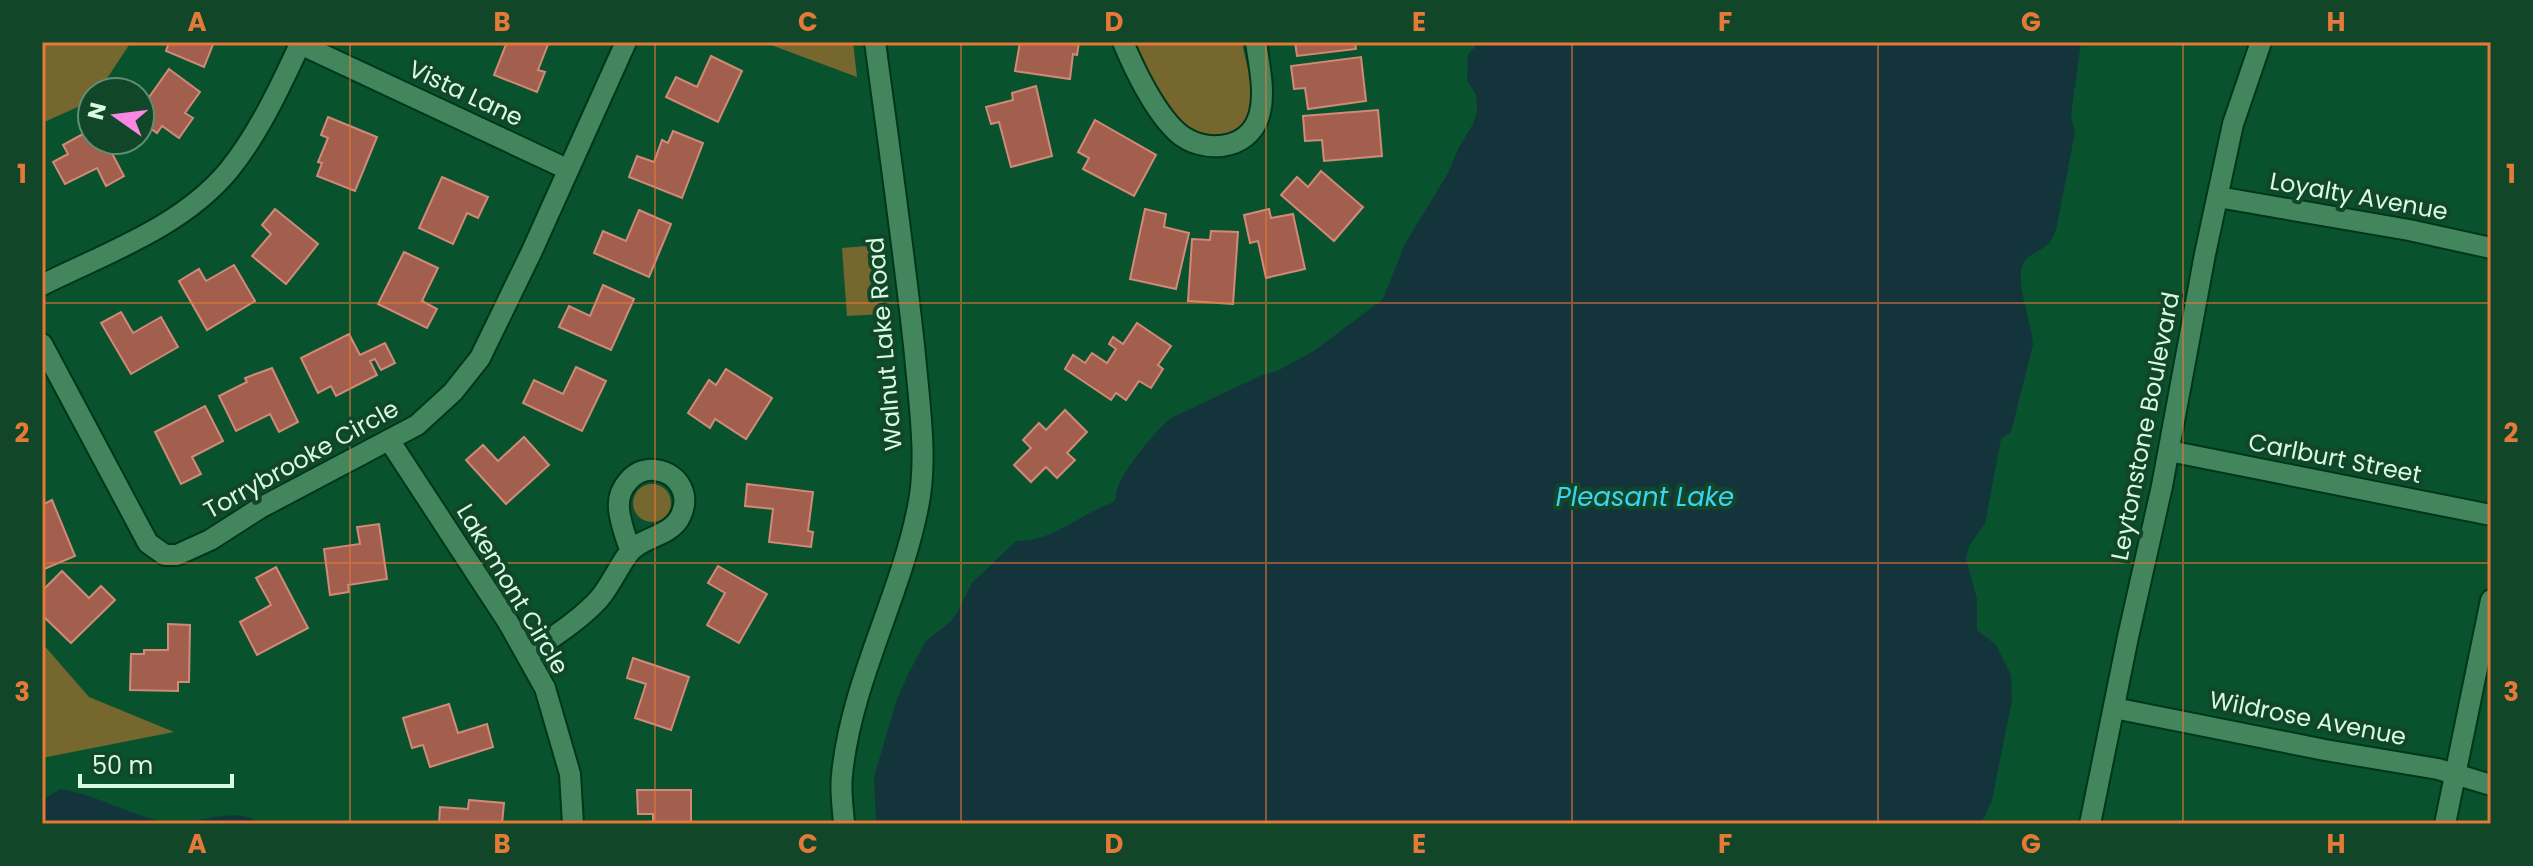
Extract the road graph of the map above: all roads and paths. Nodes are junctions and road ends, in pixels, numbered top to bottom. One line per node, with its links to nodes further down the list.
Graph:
1 (626, 42): 7 (street, Torrybrooke Circle)
2 (875, 42): 22 (street, Walnut Lake Road)
3 (1123, 42): 4 (street)
4 (1256, 42)
5 (2261, 42): 8 (street, Leytonstone Boulevard)
6 (301, 43): 7 (street, Vista Lane); 10 (street)
7 (567, 169): 12 (street, Torrybrooke Circle)
8 (2218, 197): 9 (street, Loyalty Avenue); 13 (street, Leytonstone Boulevard)
9 (2491, 248)
10 (42, 285)
11 (42, 344): 12 (street, Torrybrooke Circle)
12 (389, 440): 17 (street, Lakemont Circle)
13 (2169, 451): 14 (street, Carlburt Street); 18 (street, Leytonstone Boulevard)
14 (2491, 515)
15 (630, 550): 17 (street)
16 (2491, 600): 19 (street)
17 (527, 655): 21 (street, Lakemont Circle)
18 (2114, 708): 19 (street, Wildrose Avenue); 23 (street, Leytonstone Boulevard)
19 (2456, 775): 20 (street, Wildrose Avenue); 24 (street)
20 (2491, 785)
21 (573, 824)
22 (844, 824)
23 (2090, 824)
24 (2445, 824)

